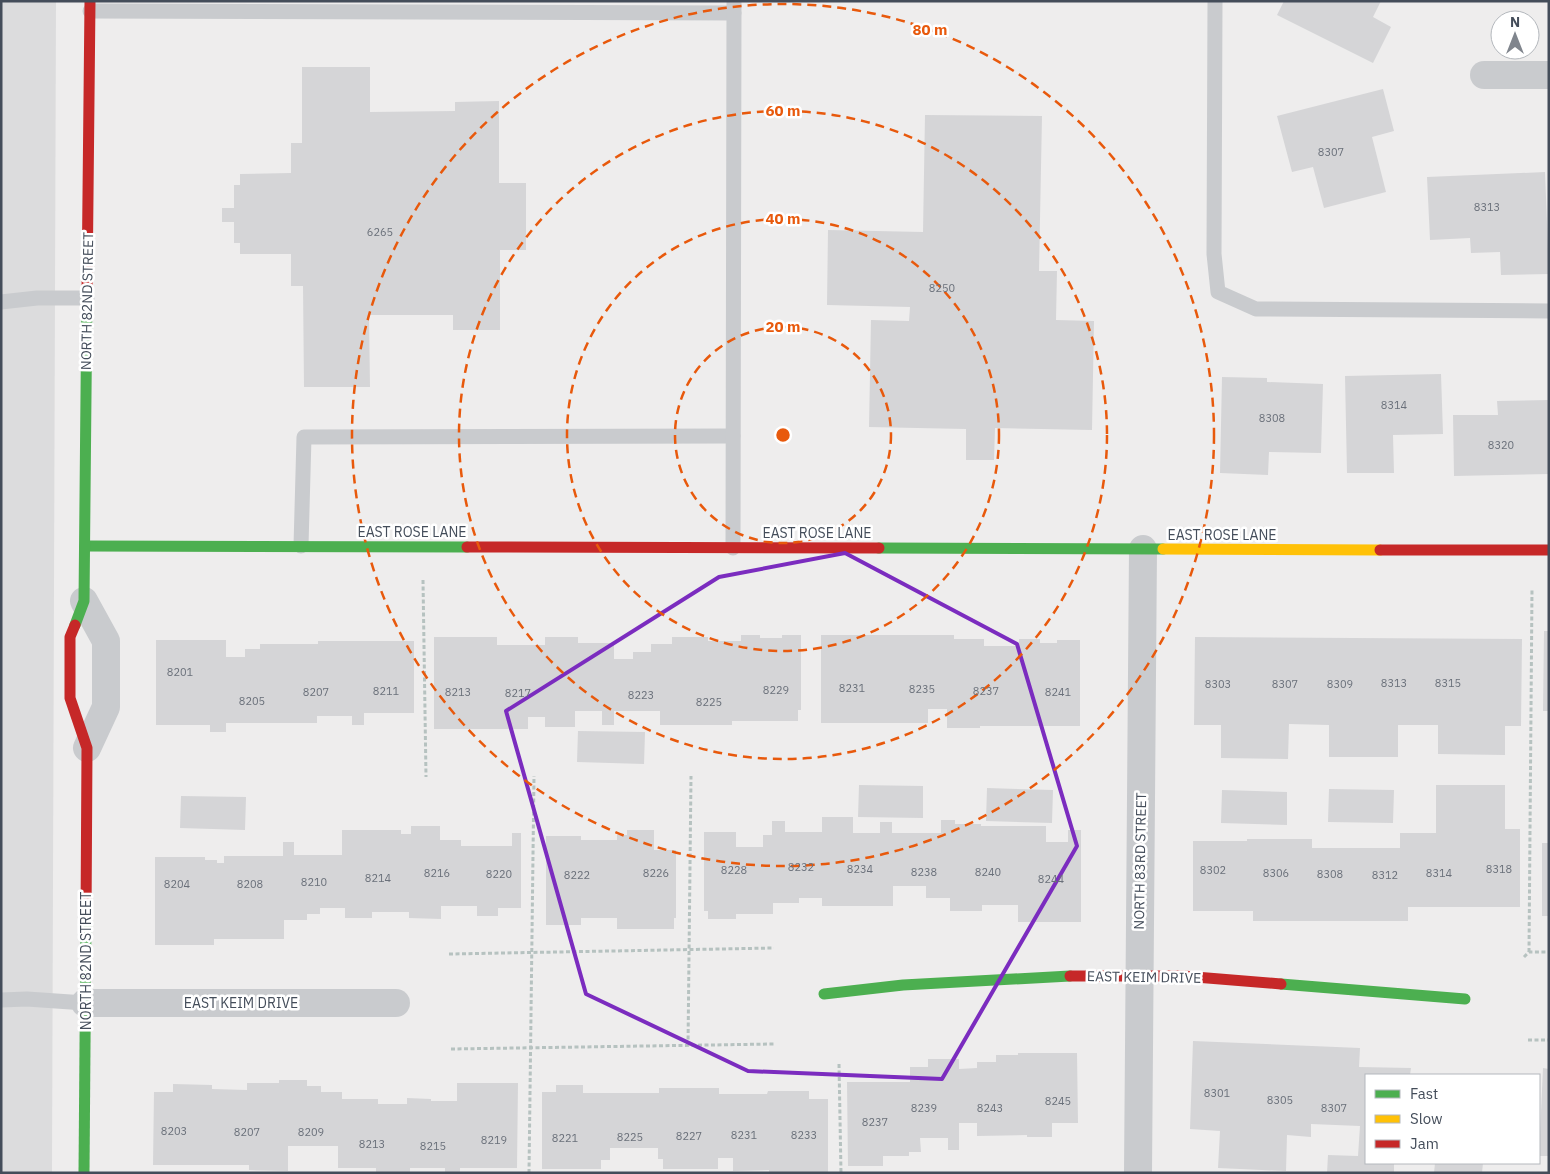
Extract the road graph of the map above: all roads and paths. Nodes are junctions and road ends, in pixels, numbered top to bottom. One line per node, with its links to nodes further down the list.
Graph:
1 (1215, 1): 9 (lane)
2 (90, 6): 3 (lane); 7 (street, NORTH 82ND STREET)
3 (478, 7): 4 (lane)
4 (734, 7): 10 (lane)
5 (1484, 75): 6 (street)
6 (1549, 76)
7 (87, 298): 8 (lane); 11 (street, NORTH 82ND STREET)
8 (1, 302)
9 (1549, 311)
10 (734, 436): 12 (lane); 14 (lane)
11 (85, 546): 12 (street, EAST ROSE LANE); 18 (street, NORTH 82ND STREET)
12 (301, 546): 13 (street, EAST ROSE LANE)
13 (422, 547): 14 (street, EAST ROSE LANE); 20 (path)
14 (734, 548): 15 (street, EAST ROSE LANE)
15 (1143, 549): 16 (street, EAST ROSE LANE); 30 (street, NORTH 83RD STREET)
16 (1549, 550)
17 (1532, 589): 26 (path)
18 (84, 601): 19 (street, NORTH 82ND STREET); 19 (street, NORTH 82ND STREET)
19 (87, 748): 34 (street, NORTH 82ND STREET)
20 (426, 776)
21 (534, 776): 25 (path)
22 (691, 776): 24 (path)
23 (774, 948): 24 (path)
24 (688, 950): 25 (path); 39 (path)
25 (531, 952): 28 (path); 40 (path)
26 (1529, 952): 27 (path); 29 (path)
27 (1549, 952)
28 (449, 954)
29 (1524, 957)
30 (1139, 976): 31 (street, EAST KEIM DRIVE); 32 (street, EAST KEIM DRIVE); 46 (street, NORTH 83RD STREET)
31 (824, 994)
32 (1465, 999)
33 (1, 1000): 34 (lane)
34 (85, 1003): 35 (street, EAST KEIM DRIVE); 43 (street, NORTH 82ND STREET)
35 (396, 1003)
36 (1528, 1040): 37 (path)
37 (1549, 1040)
38 (774, 1044): 39 (path)
39 (688, 1046): 40 (path)
40 (531, 1048): 41 (path); 44 (path)
41 (452, 1049)
42 (839, 1064): 45 (path)
43 (84, 1173)
44 (529, 1173)
45 (841, 1173)
46 (1138, 1173)

